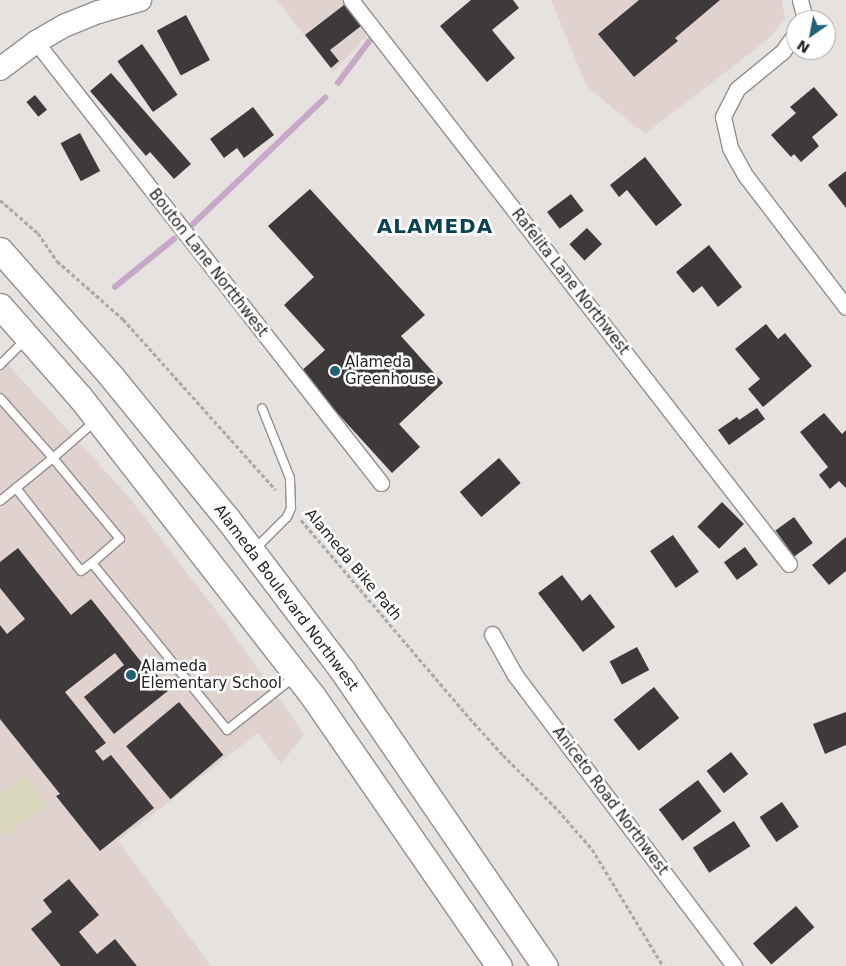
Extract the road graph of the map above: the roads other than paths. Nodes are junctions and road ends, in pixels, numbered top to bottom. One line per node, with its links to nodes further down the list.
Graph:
1 (140, 0): 3 (main road)
2 (351, 0): 20 (street, Rafelita Lane Northwest)
3 (36, 42): 5 (main road); 15 (street, Bouton Lane Nortthwest)
4 (786, 47): 8 (street)
5 (0, 68)
6 (0, 250): 18 (main road, Alameda Boulevard Northwest)
7 (0, 306): 9 (main road)
8 (846, 307)
9 (27, 338): 10 (lane); 13 (main road)
10 (0, 365)
11 (0, 398): 14 (lane)
12 (262, 408): 18 (lane)
13 (98, 420): 14 (lane); 22 (main road)
14 (53, 458): 16 (lane); 19 (lane)
15 (381, 483)
16 (16, 488): 17 (lane); 19 (lane)
17 (0, 501)
18 (252, 552): 24 (main road, Alameda Boulevard Northwest)
19 (92, 563): 22 (lane)
20 (789, 564)
21 (492, 634): 25 (street, Aniceto Road Northwest)
22 (297, 675): 23 (main road)
23 (499, 966)
24 (545, 966)
25 (734, 966)

